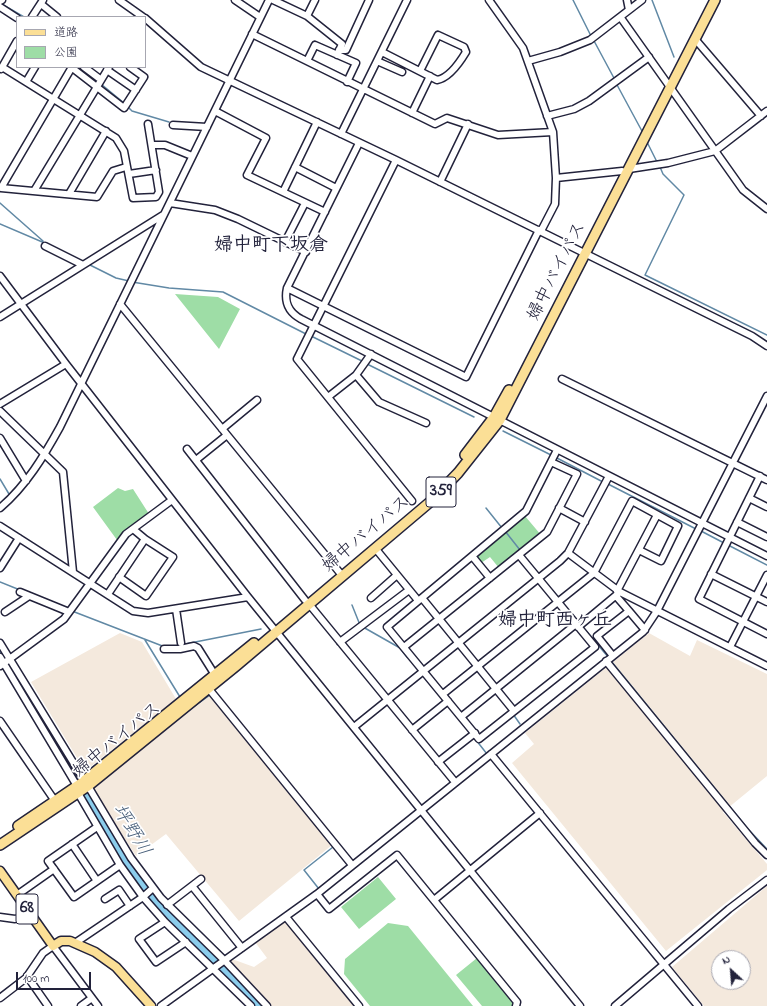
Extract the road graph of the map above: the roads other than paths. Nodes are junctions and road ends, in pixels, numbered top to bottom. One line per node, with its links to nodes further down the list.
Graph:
1 (119, 0): 18 (street)
2 (235, 0): 21 (street)
3 (269, 0): 21 (street)
4 (273, 0): 19 (street)
5 (315, 0): 19 (street)
6 (369, 0): 28 (street)
7 (407, 0): 27 (street)
8 (489, 0): 32 (street)
9 (627, 0): 15 (street)
10 (642, 0): 15 (street)
11 (709, 0): 47 (highway, 婦中バイパス / 359)
12 (715, 0): 25 (highway, 婦中バイパス / 359)
13 (42, 2): 16 (street); 17 (street)
14 (0, 7): 20 (street)
15 (629, 10): 22 (street)
16 (33, 16)
17 (56, 16)
18 (142, 16)
19 (307, 16): 28 (street)
20 (16, 17)
21 (260, 17): 24 (street)
22 (621, 18): 29 (street); 32 (street)
23 (146, 20): 44 (street)
24 (252, 34): 30 (street); 44 (street)
25 (695, 39): 47 (highway, 婦中バイパス / 359); 57 (street)
26 (16, 43): 38 (street)
27 (382, 52): 31 (street); 40 (street)
28 (338, 53): 30 (street); 46 (street)
29 (649, 57): 47 (street); 56 (street)
30 (307, 61): 46 (street)
31 (377, 61): 41 (street); 50 (street)
32 (528, 62): 56 (street)
33 (34, 68): 45 (street)
34 (71, 68): 51 (street)
35 (73, 68): 48 (street)
36 (85, 68): 43 (street)
37 (132, 68): 49 (street)
38 (1, 69): 45 (street)
39 (108, 69): 43 (street); 49 (street)
40 (420, 71): 42 (street); 42 (street)
41 (402, 72)
42 (430, 76): 54 (street)
43 (100, 80): 48 (street)
44 (229, 80): 52 (street); 58 (street)
45 (26, 82): 51 (street)
46 (347, 82): 50 (street)
47 (669, 84): 68 (street); 73 (highway, 婦中バイパス / 359)
48 (96, 86): 49 (street); 55 (street)
49 (136, 90)
50 (363, 90): 54 (street); 65 (street)
51 (53, 99): 55 (street); 78 (street)
52 (215, 111): 62 (street); 79 (street)
53 (767, 111): 57 (street)
54 (412, 113): 60 (street)
55 (79, 114): 63 (street); 78 (street)
56 (547, 116): 64 (street)
57 (761, 116): 68 (street)
58 (317, 122): 65 (street); 71 (street)
59 (148, 124): 67 (street)
60 (468, 124): 64 (street); 76 (street)
61 (173, 125): 62 (street)
62 (207, 128): 69 (street)
63 (106, 131): 74 (street); 80 (street)
64 (553, 132): 75 (street)
65 (341, 134): 66 (street)
66 (359, 143): 70 (street); 77 (street)
67 (152, 145): 69 (street); 72 (street)
68 (715, 151): 73 (street); 83 (street)
69 (192, 156): 82 (street)
70 (396, 160): 76 (street); 96 (street)
71 (295, 167): 77 (street); 79 (street)
72 (156, 170): 74 (street); 74 (street)
73 (625, 170): 75 (street); 90 (highway, 婦中バイパス / 359)
74 (128, 171): 80 (street)
75 (556, 178): 86 (street)
76 (440, 182): 86 (street)
77 (336, 188): 84 (street)
78 (34, 191): 80 (street)
79 (283, 192): 81 (street)
80 (69, 194)
81 (305, 203): 84 (street); 87 (street)
82 (170, 204): 85 (street); 87 (street)
83 (767, 209)
84 (325, 212): 89 (street)
85 (163, 216): 91 (street); 94 (street)
86 (540, 231): 90 (street); 96 (street)
87 (285, 242): 89 (street)
88 (45, 246): 91 (street)
89 (306, 252): 93 (street)
90 (583, 252): 99 (street); 110 (highway, 婦中バイパス / 359)
91 (83, 265): 95 (street)
92 (0, 276): 95 (street)
93 (288, 288): 96 (street); 98 (street)
94 (120, 304): 104 (street); 112 (street)
95 (21, 305): 97 (street); 101 (street)
96 (322, 306): 98 (street)
97 (0, 317)
98 (313, 325): 100 (street); 106 (street)
99 (767, 346)
100 (371, 354): 102 (street); 110 (street)
101 (66, 364): 104 (street); 108 (street)
102 (356, 375): 106 (street); 111 (street)
103 (562, 378): 120 (street)
104 (80, 382): 117 (street); 126 (street)
105 (767, 396): 120 (street)
106 (328, 397): 127 (street)
107 (257, 400): 112 (street)
108 (1, 402)
109 (0, 411): 117 (street)
110 (497, 418): 116 (street); 141 (highway, 婦中バイパス / 359); 149 (highway, 婦中バイパス / 359)
111 (426, 422)
112 (222, 429): 113 (street)
113 (228, 435): 118 (street); 149 (street)
114 (0, 438): 124 (street)
115 (187, 449): 118 (street)
116 (557, 450): 119 (street); 121 (street)
117 (45, 453): 124 (street); 148 (street)
118 (196, 460): 167 (street)
119 (551, 462): 130 (street); 145 (street)
120 (733, 463): 122 (street); 134 (street)
121 (609, 476): 132 (street); 134 (street)
122 (760, 476): 123 (street); 125 (street)
123 (767, 480)
124 (26, 481): 129 (street)
125 (749, 498): 128 (street); 133 (street)
126 (172, 500): 136 (street); 164 (street)
127 (412, 501)
128 (767, 507)
129 (0, 508)
130 (559, 508): 132 (street); 144 (street)
131 (657, 514): 142 (street); 142 (street); 150 (street)
132 (585, 522): 143 (street)
133 (736, 522): 137 (street); 138 (street)
134 (701, 523): 137 (street); 172 (street)
135 (0, 526): 139 (street)
136 (133, 529): 140 (street); 157 (street)
137 (729, 537): 146 (street); 151 (street)
138 (767, 537)
139 (20, 538): 147 (street); 148 (street)
140 (145, 538): 154 (street); 154 (street)
141 (375, 548): 152 (street); 167 (highway, 婦中バイパス / 359)
142 (639, 550): 160 (street)
143 (568, 553): 150 (street); 156 (street)
144 (519, 555): 155 (street); 156 (street)
145 (472, 556): 155 (street); 166 (street)
146 (767, 556)
147 (0, 568)
148 (73, 572): 157 (street)
149 (340, 572): 167 (highway, 婦中バイパス / 359)
150 (594, 573): 160 (street); 169 (street)
151 (711, 574): 163 (street); 176 (street)
152 (397, 575): 158 (street); 165 (street)
153 (767, 575): 163 (street)
154 (119, 577): 161 (street)
155 (490, 578): 175 (street)
156 (539, 579): 169 (street); 184 (street)
157 (90, 584): 161 (street); 174 (street)
158 (409, 590): 166 (street); 181 (street)
159 (20, 592): 162 (street)
160 (618, 593): 171 (street); 172 (street); 177 (street)
161 (108, 594): 170 (street)
162 (29, 596): 173 (street); 174 (street)
163 (756, 596): 168 (street); 176 (street)
164 (248, 597): 170 (street); 178 (street)
165 (371, 598)
166 (419, 598): 175 (street); 185 (street)
167 (307, 602): 178 (highway, 婦中バイパス / 359); 181 (street)
168 (767, 602)
169 (559, 603): 177 (street); 194 (street)
170 (176, 609): 183 (street)
171 (629, 611): 179 (street); 188 (street)
172 (657, 611): 179 (street); 186 (street)
173 (5, 612)
174 (69, 612): 190 (street)
175 (439, 619): 184 (street); 185 (street)
176 (743, 622): 180 (street); 186 (street)
177 (577, 625): 198 (street); 202 (street)
178 (275, 630): 196 (highway, 婦中バイパス / 359); 197 (highway, 婦中バイパス / 359); 205 (street)
179 (645, 630): 188 (street)
180 (767, 634)
181 (340, 642): 200 (street)
182 (0, 643): 190 (street)
183 (181, 643)
184 (459, 644): 194 (street); 195 (street)
185 (404, 647): 195 (street)
186 (730, 647): 193 (street)
187 (164, 649): 196 (street)
188 (612, 656): 191 (street)
189 (0, 657): 192 (street)
190 (10, 659): 192 (street); 211 (street)
191 (606, 661): 208 (street); 219 (street)
192 (2, 665): 211 (street)
193 (767, 666)
194 (478, 667): 198 (street); 199 (street)
195 (424, 672): 199 (street); 200 (street)
196 (215, 675): 211 (highway, 婦中バイパス / 359)
197 (209, 689): 211 (highway, 婦中バイパス / 359); 221 (street)
198 (496, 689): 202 (street); 203 (street)
199 (443, 694): 201 (street)
200 (388, 701): 205 (street); 206 (street)
201 (448, 701): 203 (street); 206 (street)
202 (514, 711): 207 (street)
203 (461, 717): 207 (street)
204 (0, 721): 212 (street)
205 (354, 727): 213 (street)
206 (412, 730): 209 (street)
207 (475, 734): 209 (street)
208 (491, 754): 210 (street); 214 (street)
209 (438, 762): 210 (street)
210 (455, 782): 213 (street)
211 (81, 786): 212 (highway, 婦中バイパス / 359); 215 (street); 218 (highway, 婦中バイパス / 359); 229 (street)
212 (55, 801): 216 (highway, 婦中バイパス / 359)
213 (421, 810): 221 (street); 223 (street)
214 (540, 814): 223 (street); 246 (street)
215 (97, 827): 217 (street); 220 (street)
216 (0, 838)
217 (72, 844): 222 (street); 226 (street)
218 (0, 845)
219 (767, 855)
220 (120, 865): 226 (street); 232 (street)
221 (352, 865): 230 (street)
222 (54, 869): 226 (street); 231 (street)
223 (470, 870): 234 (street); 260 (street)
224 (0, 872): 231 (main road, 68)
225 (201, 879): 228 (street)
226 (97, 880)
227 (767, 880): 246 (street)
228 (192, 886): 235 (street); 244 (street)
229 (153, 888): 232 (street); 235 (street)
230 (317, 894): 234 (street); 239 (street)
231 (17, 895): 237 (main road, 68)
232 (143, 897): 236 (street); 240 (street)
233 (105, 899): 236 (street)
234 (434, 900): 259 (street)
235 (167, 905): 245 (street)
236 (130, 906): 242 (street)
237 (31, 915): 238 (street); 243 (main road, 68)
238 (0, 917)
239 (286, 917): 244 (street); 258 (street)
240 (165, 922): 241 (street); 241 (street)
241 (186, 942): 247 (street)
242 (75, 943): 243 (main road, 68); 254 (main road, 68)
243 (53, 946): 248 (street); 250 (street)
244 (242, 948): 245 (street)
245 (224, 960): 247 (street); 257 (street)
246 (664, 964): 261 (street); 262 (street)
247 (213, 968): 255 (street); 256 (street)
248 (27, 976): 249 (street); 251 (street)
249 (0, 998)
250 (92, 998): 252 (street); 253 (street)
251 (48, 1006)
252 (81, 1006)
253 (98, 1006)
254 (152, 1006)
255 (161, 1006)
256 (251, 1006)
257 (267, 1006)
258 (359, 1006)
259 (516, 1006)
260 (580, 1006)
261 (615, 1006)
262 (698, 1006)

